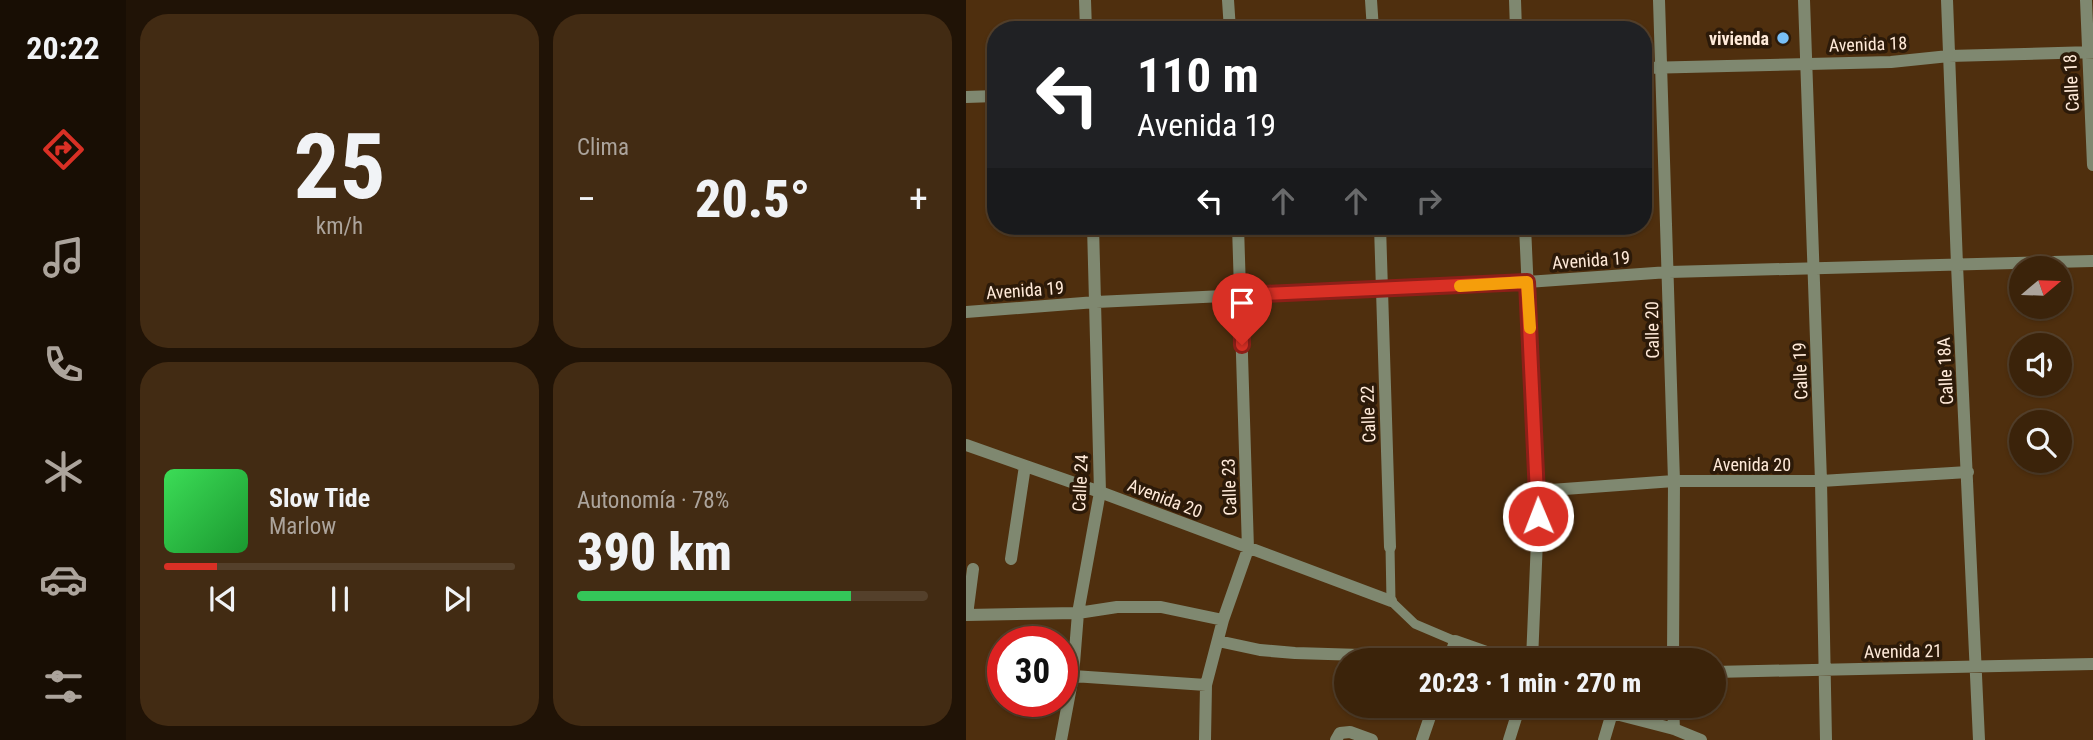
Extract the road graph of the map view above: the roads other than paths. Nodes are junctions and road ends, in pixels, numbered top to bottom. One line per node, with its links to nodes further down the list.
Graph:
1 (1085, 0): 9 (street)
2 (1228, 0): 10 (street)
3 (1371, 0): 11 (street)
4 (1515, 0): 12 (street)
5 (1659, 0): 16 (street, Calle 20)
6 (1804, 0): 15 (street, Calle 19)
7 (1947, 0): 14 (street, Calle 18A)
8 (2086, 0): 13 (street, Calle 18)
9 (1086, 21)
10 (1229, 21)
11 (1372, 21)
12 (1516, 21)
13 (2090, 52): 14 (street, Avenida 18); 20 (street, Calle 18)
14 (1949, 56): 15 (street, Avenida 18); 26 (street, Calle 18A)
15 (1807, 63): 16 (street, Avenida 18); 27 (street, Calle 19)
16 (1662, 66): 17 (street, Avenida 18); 28 (street, Calle 20)
17 (1652, 67)
18 (987, 96): 19 (street)
19 (966, 97)
20 (2093, 165)
21 (1093, 235): 32 (street, Calle 24)
22 (1238, 235): 31 (street, Calle 23)
23 (1380, 235): 30 (street, Calle 22)
24 (1525, 235): 29 (street)
25 (2093, 261): 26 (street, Avenida 19)
26 (1957, 265): 27 (street, Avenida 19); 36 (street, Calle 18A)
27 (1814, 270): 28 (street, Avenida 19); 38 (street, Calle 19)
28 (1669, 272): 29 (street, Avenida 19); 37 (street, Calle 20)
29 (1527, 282): 30 (street, Avenida 19); 39 (street)
30 (1382, 289): 31 (street, Avenida 19); 41 (street, Calle 22)
31 (1241, 295): 32 (street, Avenida 19); 42 (street, Calle 23)
32 (1096, 302): 33 (street, Avenida 19); 40 (street, Calle 24)
33 (966, 312)
34 (966, 445): 35 (street, Avenida 20)
35 (1025, 466): 40 (street, Avenida 20); 43 (street)
36 (1968, 472): 38 (street, Avenida 20); 57 (street, Calle 18A)
37 (1674, 481): 38 (street, Avenida 20); 39 (street, Avenida 20); 54 (street, Calle 20)
38 (1821, 481): 58 (street, Calle 19)
39 (1537, 491): 53 (street)
40 (1100, 492): 42 (street, Avenida 20); 46 (street, Calle 24)
41 (1390, 547): 45 (street, Calle 22)
42 (1248, 549): 45 (street, Avenida 20); 47 (street, Calle 23)
43 (1011, 559)
44 (973, 569): 46 (street)
45 (1391, 601): 49 (street)
46 (1078, 613): 47 (street); 48 (street, Calle 24)
47 (1223, 620): 50 (street, Calle 23)
48 (1077, 626)
49 (1455, 640): 51 (street); 52 (street)
50 (1218, 641): 55 (street); 61 (street, Calle 23)
51 (1452, 648)
52 (1477, 648)
53 (1532, 648)
54 (1673, 648)
55 (1334, 654)
56 (2093, 664): 57 (street, Avenida 21)
57 (1975, 668): 58 (street, Avenida 21); 78 (street, Calle 18A)
58 (1823, 670): 59 (street, Avenida 21); 77 (street, Calle 19)
59 (1726, 672)
60 (1078, 676): 61 (street)
61 (1206, 685): 70 (street, Calle 23)
62 (1065, 717): 69 (street, Calle 24)
63 (1430, 718): 73 (street)
64 (1516, 718): 74 (street)
65 (1611, 718): 75 (street)
66 (1631, 718): 68 (street)
67 (1674, 718): 68 (street)
68 (1674, 729): 76 (street)
69 (1061, 740)
70 (1205, 740)
71 (1336, 740): 72 (street)
72 (1372, 740)
73 (1422, 740)
74 (1508, 740)
75 (1604, 740)
76 (1698, 740)
77 (1826, 740)
78 (1979, 740)

